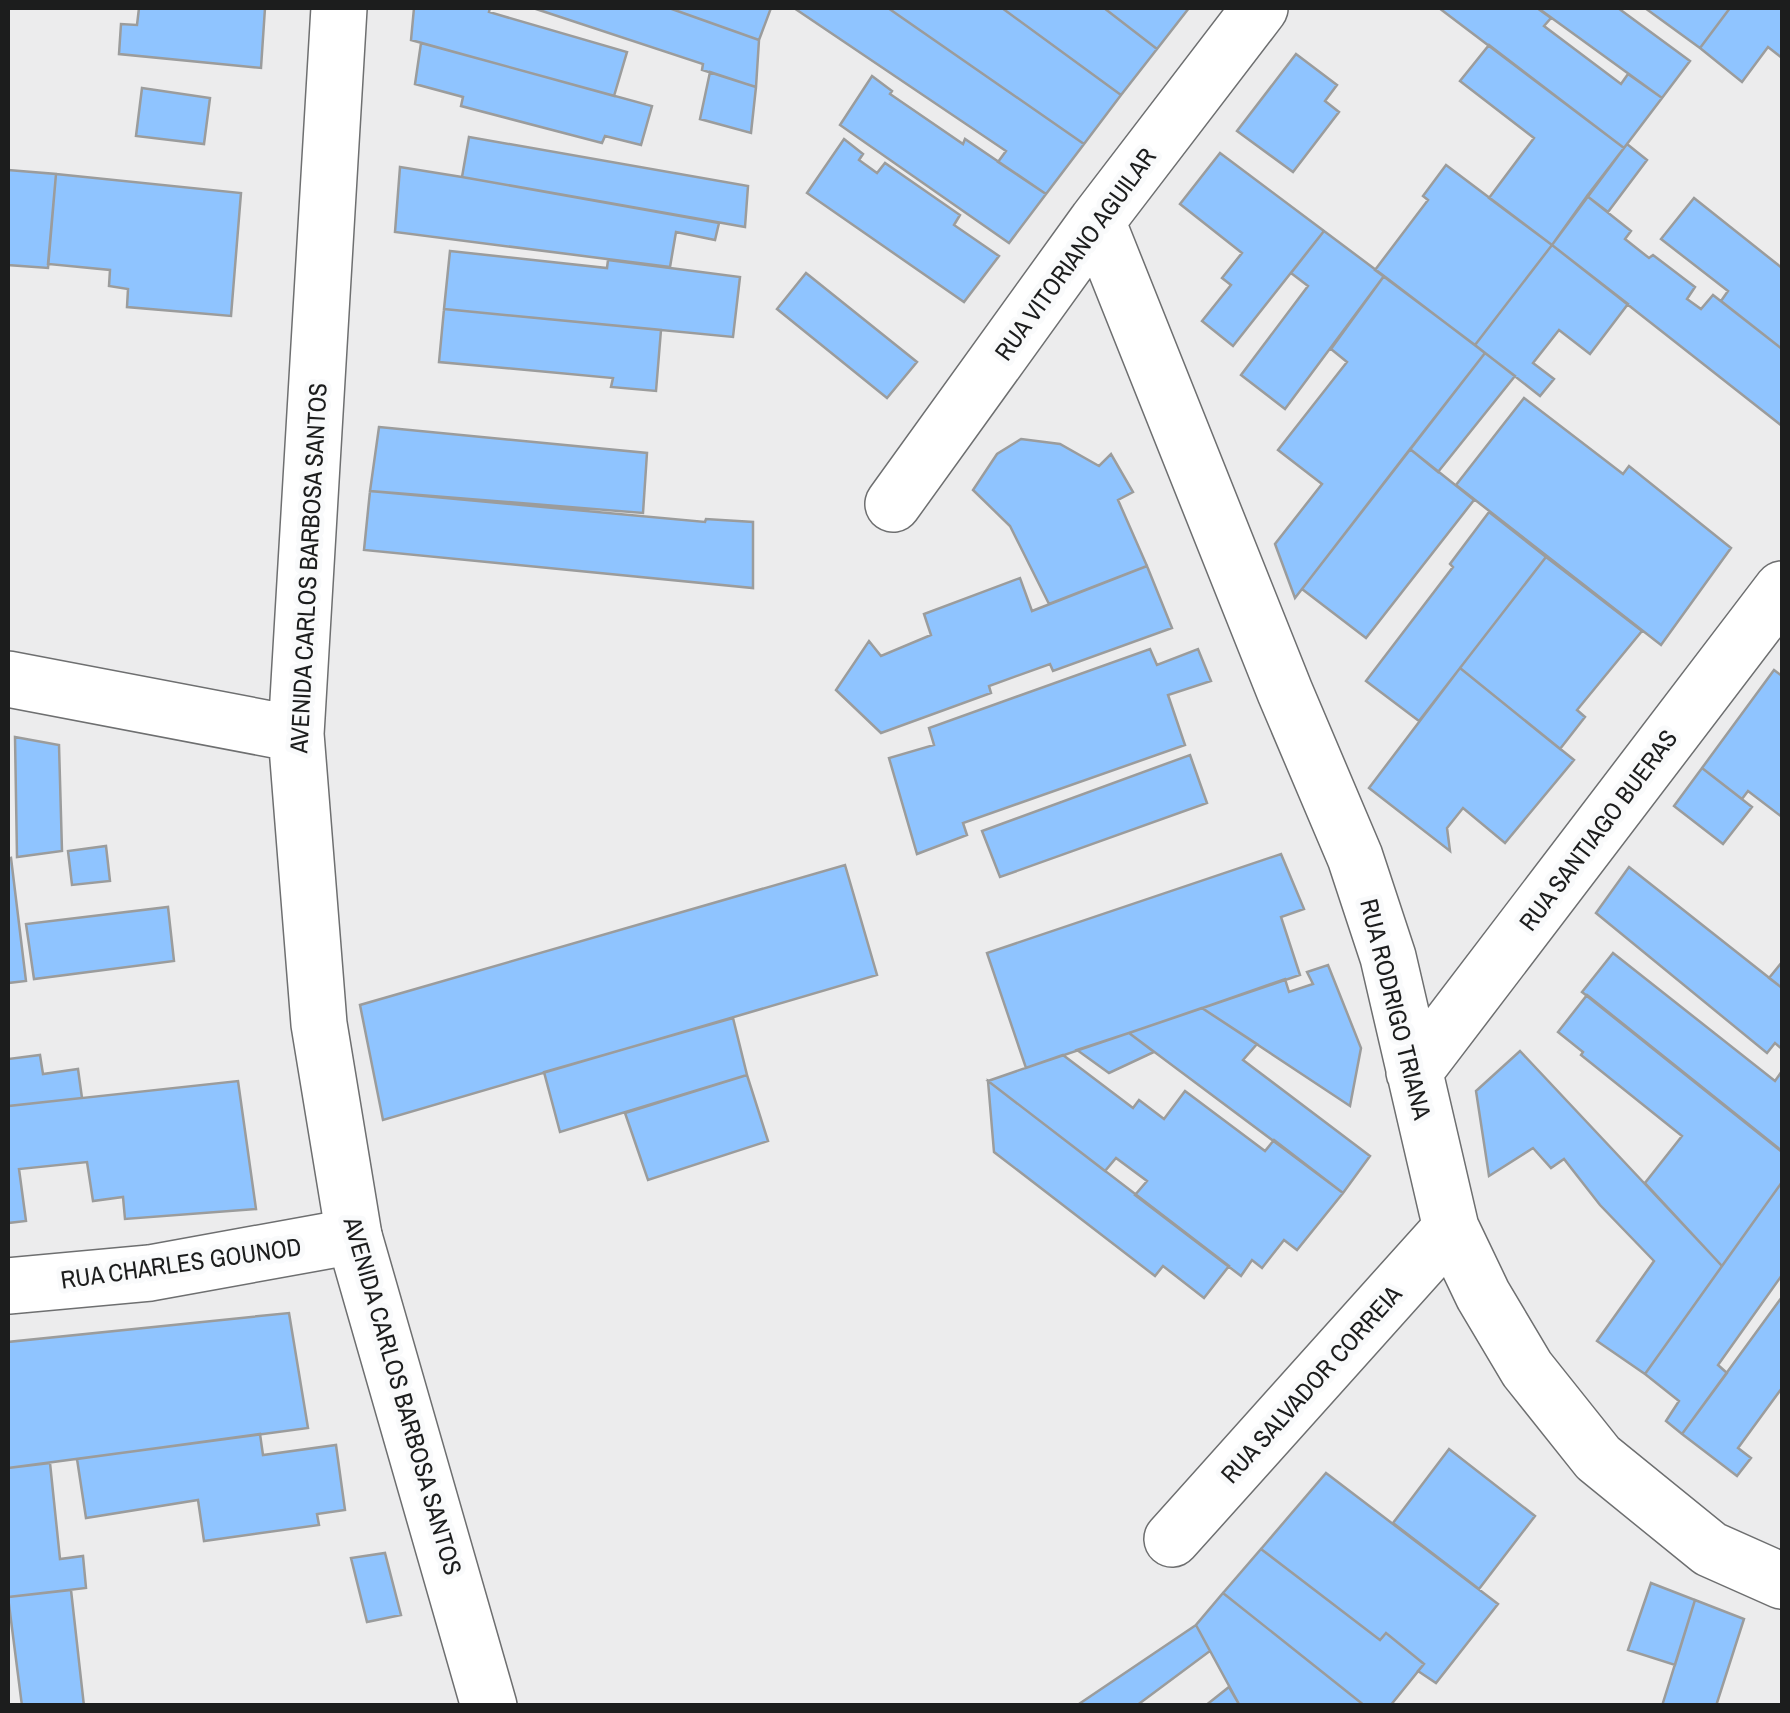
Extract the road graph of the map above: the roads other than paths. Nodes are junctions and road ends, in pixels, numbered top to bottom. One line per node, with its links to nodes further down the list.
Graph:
1 (339, 8): 7 (street, AVENIDA CARLOS BARBOSA SANTOS)
2 (1260, 8): 3 (street, RUA VITORIANO AGUILAR)
3 (1097, 221): 4 (street, RUA VITORIANO AGUILAR); 8 (street, RUA RODRIGO TRIANA)
4 (893, 504)
5 (1782, 588): 8 (street, RUA SANTIAGO BUERAS)
6 (8, 679): 7 (street)
7 (296, 734): 10 (street, AVENIDA CARLOS BARBOSA SANTOS)
8 (1414, 1072): 9 (street, RUA RODRIGO TRIANA)
9 (1451, 1228): 12 (street, RUA SALVADOR CORREIA); 13 (street, RUA RODRIGO TRIANA)
10 (354, 1236): 11 (street, RUA CHARLES GOUNOD); 14 (street, AVENIDA CARLOS BARBOSA SANTOS)
11 (8, 1286)
12 (1172, 1539)
13 (1782, 1581)
14 (489, 1706)

